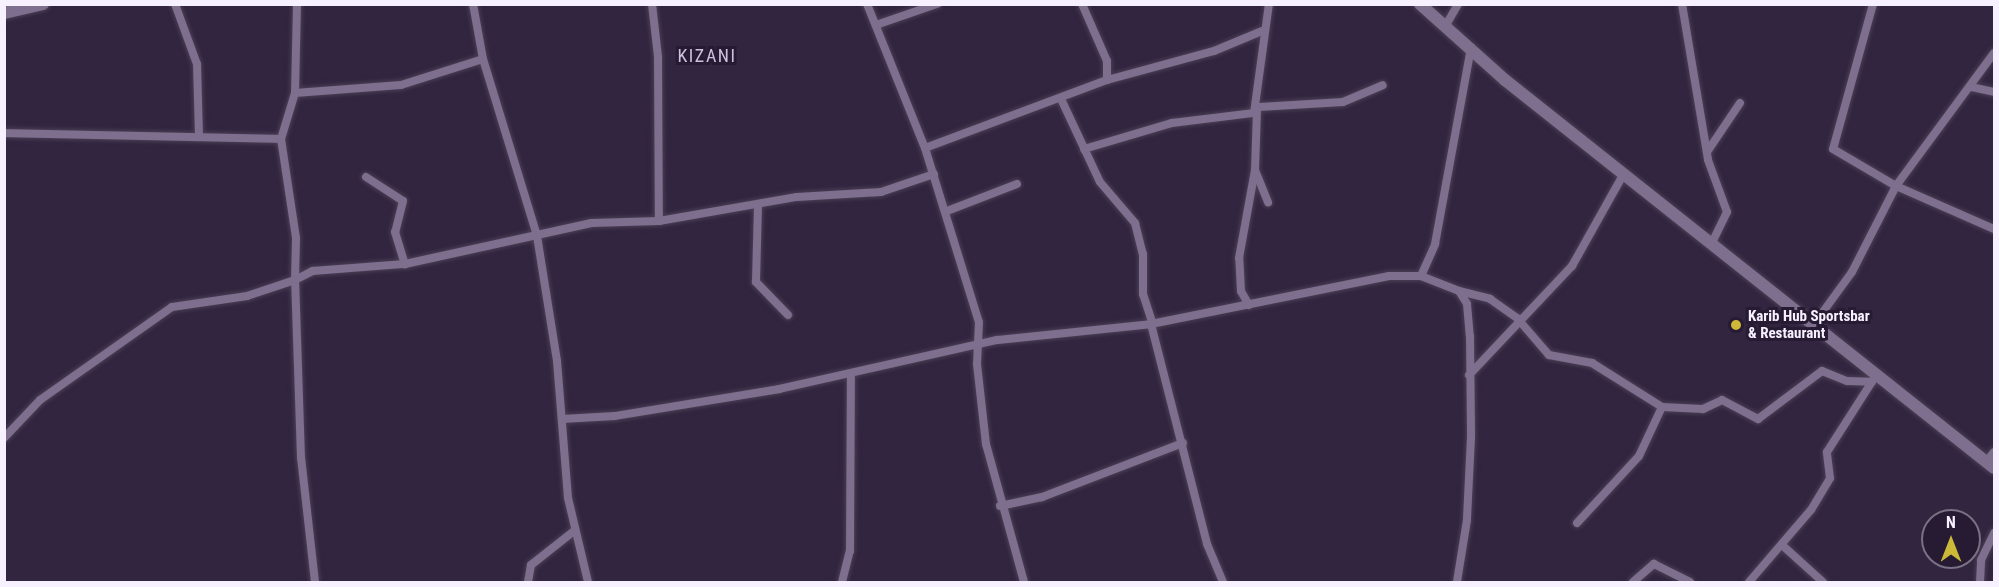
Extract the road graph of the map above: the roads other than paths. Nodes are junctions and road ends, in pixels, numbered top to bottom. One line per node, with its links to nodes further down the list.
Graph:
1 (43, 4): 14 (main road)
2 (175, 4): 32 (street)
3 (297, 4): 27 (street)
4 (473, 4): 20 (street)
5 (652, 4): 46 (street)
6 (867, 4): 15 (street)
7 (937, 4): 15 (street)
8 (1082, 4): 21 (street)
9 (1269, 4): 17 (street)
10 (1420, 4): 16 (main road)
11 (1458, 4): 16 (street)
12 (1682, 4): 36 (street)
13 (1873, 4): 42 (street)
14 (4, 13)
15 (876, 25): 34 (street)
16 (1446, 26): 18 (main road)
17 (1262, 31): 22 (street); 30 (street)
18 (1471, 47): 39 (main road); 53 (street)
19 (1995, 53): 25 (street)
20 (483, 59): 27 (street); 48 (street)
21 (1110, 69): 22 (street); 23 (street)
22 (1121, 75): 23 (street)
23 (1107, 80): 28 (street)
24 (1383, 85): 30 (street)
25 (1971, 87): 26 (street); 42 (street)
26 (1995, 92)
27 (295, 93): 33 (street)
28 (1062, 101): 34 (street); 35 (street)
29 (1740, 103): 36 (street)
30 (1258, 108): 35 (street); 37 (street)
31 (4, 133): 32 (street)
32 (199, 137): 33 (street)
33 (282, 140): 50 (street)
34 (925, 148): 38 (street)
35 (1084, 149): 59 (street)
36 (1707, 152): 49 (street)
37 (1255, 170): 43 (street); 56 (street)
38 (934, 174): 44 (street); 45 (street)
39 (1623, 175): 49 (main road); 58 (street)
40 (366, 177): 51 (street)
41 (1017, 184): 45 (street)
42 (1896, 186): 47 (street); 60 (street)
43 (1268, 202)
44 (758, 205): 46 (street); 57 (street)
45 (947, 211): 61 (street)
46 (659, 220): 48 (street)
47 (1995, 229)
48 (537, 236): 51 (street); 66 (street)
49 (1713, 241): 60 (main road)
50 (296, 260): 52 (street); 54 (street)
51 (405, 264): 52 (street)
52 (313, 271): 54 (street)
53 (1421, 276): 55 (street); 56 (street)
54 (295, 280): 67 (street); 75 (street)
55 (1459, 291): 58 (street); 63 (street)
56 (1250, 305): 59 (street)
57 (788, 315)
58 (1517, 318): 63 (street); 65 (street)
59 (1152, 324): 61 (street); 68 (street)
60 (1812, 327): 64 (main road)
61 (982, 343): 62 (street); 70 (street)
62 (851, 374): 66 (street); 78 (street)
63 (1469, 375): 81 (street)
64 (1874, 380): 65 (street); 69 (main road); 74 (street)
65 (1662, 407): 71 (street)
66 (562, 419): 72 (street)
67 (4, 438)
68 (1183, 443): 70 (street); 80 (street)
69 (1992, 460)
70 (1000, 506): 79 (street)
71 (1577, 523)
72 (574, 531): 76 (street); 77 (street)
73 (1995, 533): 86 (street)
74 (1782, 545): 84 (street); 85 (street)
75 (315, 582)
76 (528, 582)
77 (588, 582)
78 (842, 582)
79 (1024, 582)
80 (1223, 582)
81 (1456, 582)
82 (1633, 582): 83 (street)
83 (1690, 582)
84 (1749, 582)
85 (1823, 582)
86 (1980, 582)

